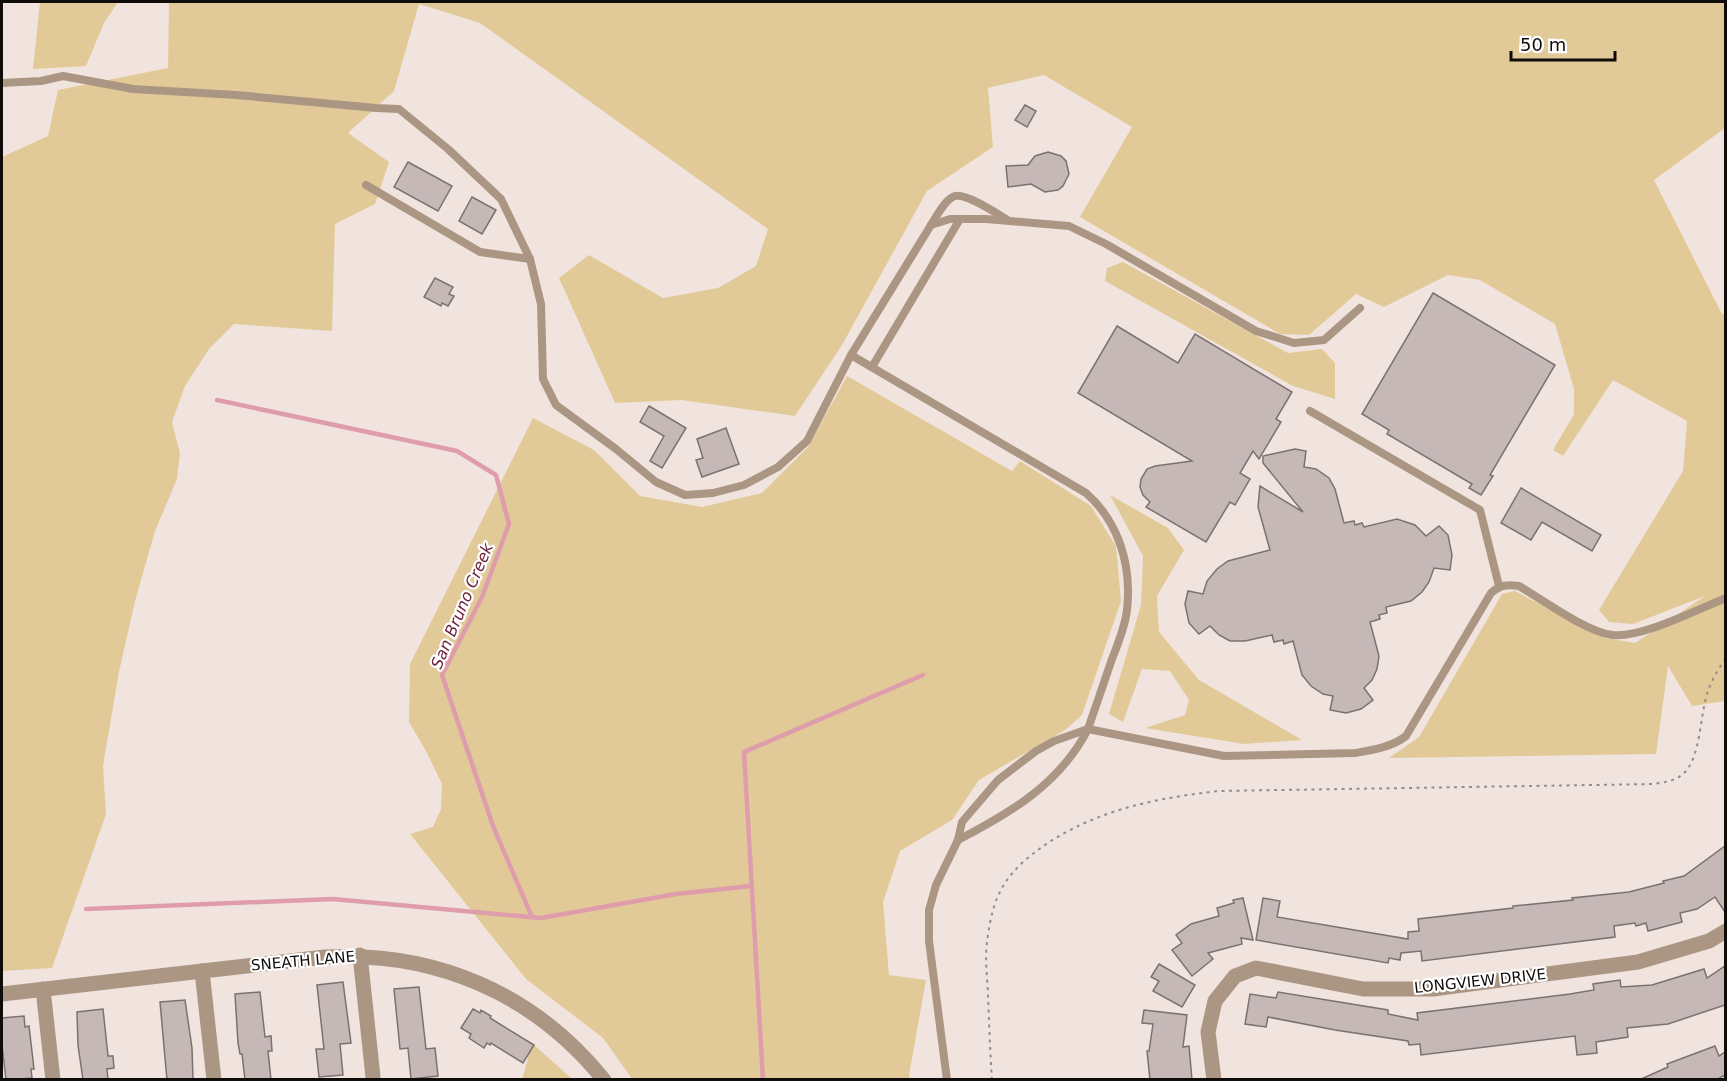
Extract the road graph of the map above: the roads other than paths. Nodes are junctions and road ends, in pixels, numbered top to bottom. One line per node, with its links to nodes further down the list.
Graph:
1 (2, 83): 6 (lane)
2 (366, 185): 6 (lane)
3 (960, 219): 4 (lane); 5 (lane); 9 (lane)
4 (1008, 220): 5 (lane); 7 (lane)
5 (931, 225): 8 (lane)
6 (530, 259): 8 (lane)
7 (1360, 308)
8 (851, 355): 9 (lane)
9 (872, 367): 13 (lane)
10 (1310, 411): 11 (lane)
11 (1498, 586): 12 (lane); 13 (lane)
12 (1725, 598)
13 (1088, 729): 14 (lane); 14 (lane)
14 (958, 840): 24 (lane)
15 (1725, 931): 25 (street, LONGVIEW DRIVE)
16 (360, 955): 17 (street, SNEATH LANE); 20 (street); 23 (street, SNEATH LANE)
17 (202, 971): 18 (street, SNEATH LANE); 22 (street)
18 (43, 989): 19 (street, SNEATH LANE); 21 (street)
19 (2, 994)
20 (373, 1077)
21 (53, 1080)
22 (214, 1080)
23 (604, 1080)
24 (947, 1080)
25 (1215, 1080)

